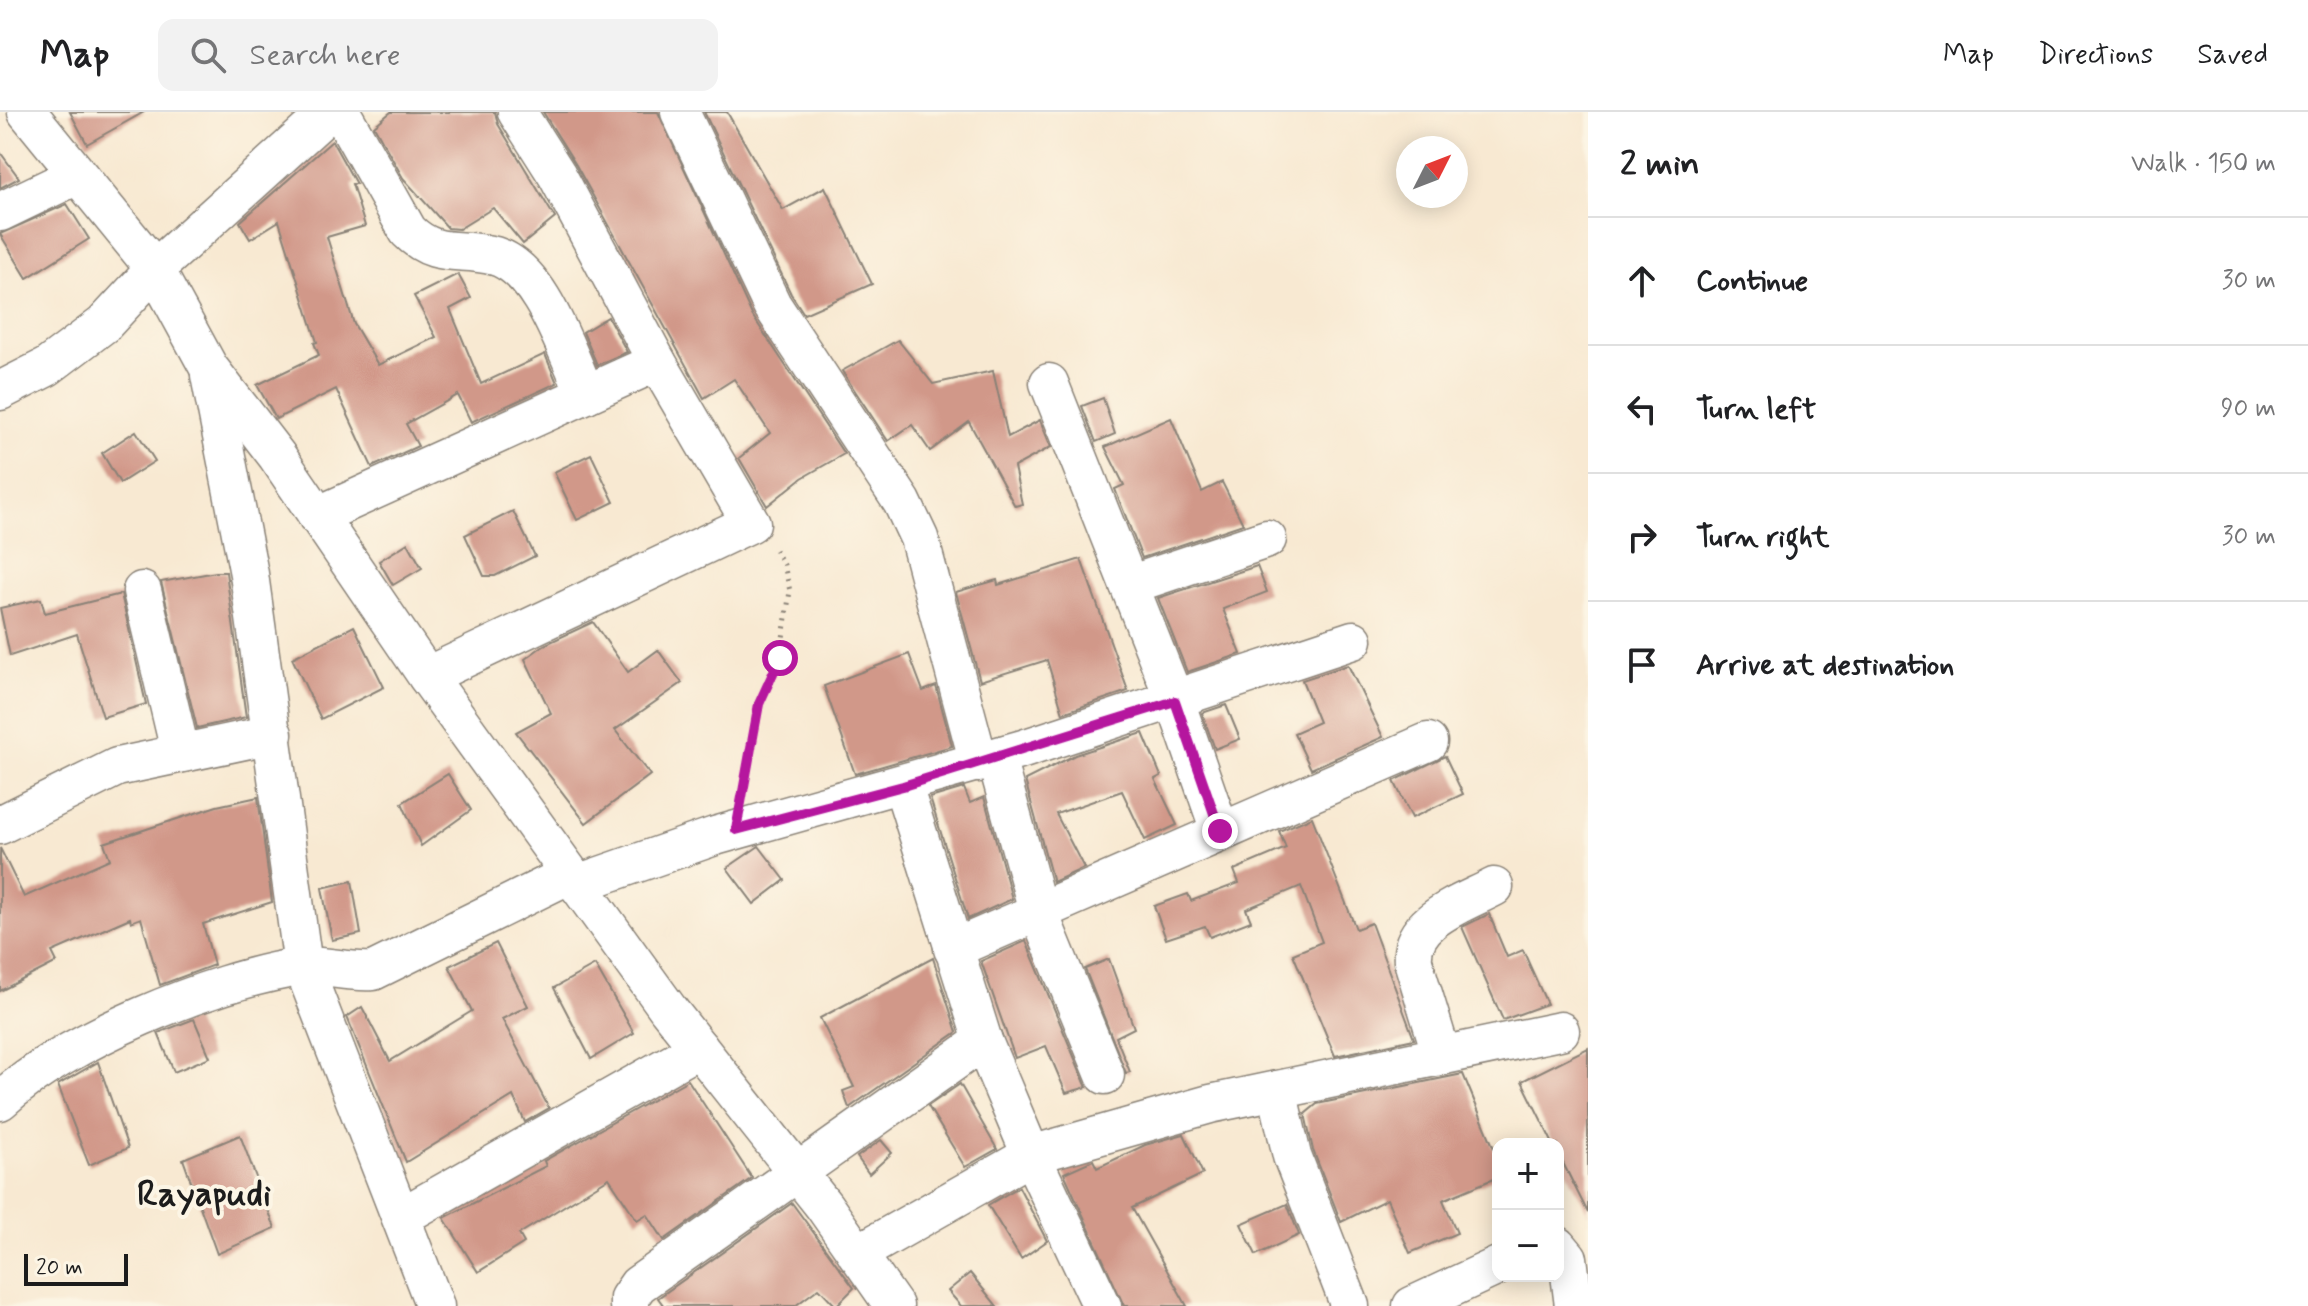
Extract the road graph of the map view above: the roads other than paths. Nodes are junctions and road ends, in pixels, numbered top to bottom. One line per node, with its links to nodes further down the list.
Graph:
1 (27, 112): 6 (street)
2 (329, 112): 8 (street)
3 (341, 112): 13 (street)
4 (517, 112): 9 (street)
5 (680, 112): 24 (street)
6 (77, 175): 7 (street); 8 (street)
7 (0, 212)
8 (155, 269): 10 (street); 12 (street)
9 (657, 362): 13 (street); 19 (street)
10 (209, 368): 14 (street); 21 (street)
11 (1049, 383): 16 (street)
12 (0, 391)
13 (586, 394): 14 (street)
14 (317, 516): 19 (street)
15 (1267, 539): 16 (street)
16 (1129, 585): 20 (street)
17 (142, 591): 23 (street)
18 (1353, 640): 20 (street)
19 (427, 676): 28 (street)
20 (1175, 701): 24 (street); 27 (street)
21 (273, 734): 23 (street); 32 (street)
22 (1428, 742): 27 (street)
23 (180, 751): 26 (street)
24 (988, 760): 25 (street); 30 (street)
25 (903, 786): 28 (street); 31 (street)
26 (0, 825)
27 (1220, 831): 30 (street)
28 (573, 879): 32 (street); 35 (street)
29 (1494, 887): 36 (street)
30 (1038, 911): 31 (street); 37 (street)
31 (953, 949): 34 (street)
32 (303, 966): 39 (street); 42 (street)
33 (1560, 1031): 36 (street)
34 (983, 1041): 40 (street); 41 (street)
35 (699, 1048): 41 (street); 42 (street)
36 (1442, 1056): 38 (street)
37 (1105, 1075)
38 (1277, 1090): 40 (street); 50 (street)
39 (0, 1101)
40 (1031, 1155): 44 (street); 49 (street)
41 (797, 1171): 44 (street); 48 (street)
42 (401, 1217): 47 (street)
43 (1564, 1253): 52 (street)
44 (857, 1254): 46 (street)
45 (1492, 1269): 51 (street)
46 (882, 1303)
47 (435, 1306)
48 (629, 1306)
49 (1102, 1306)
50 (1350, 1306)
51 (1412, 1306)
52 (1574, 1306)

